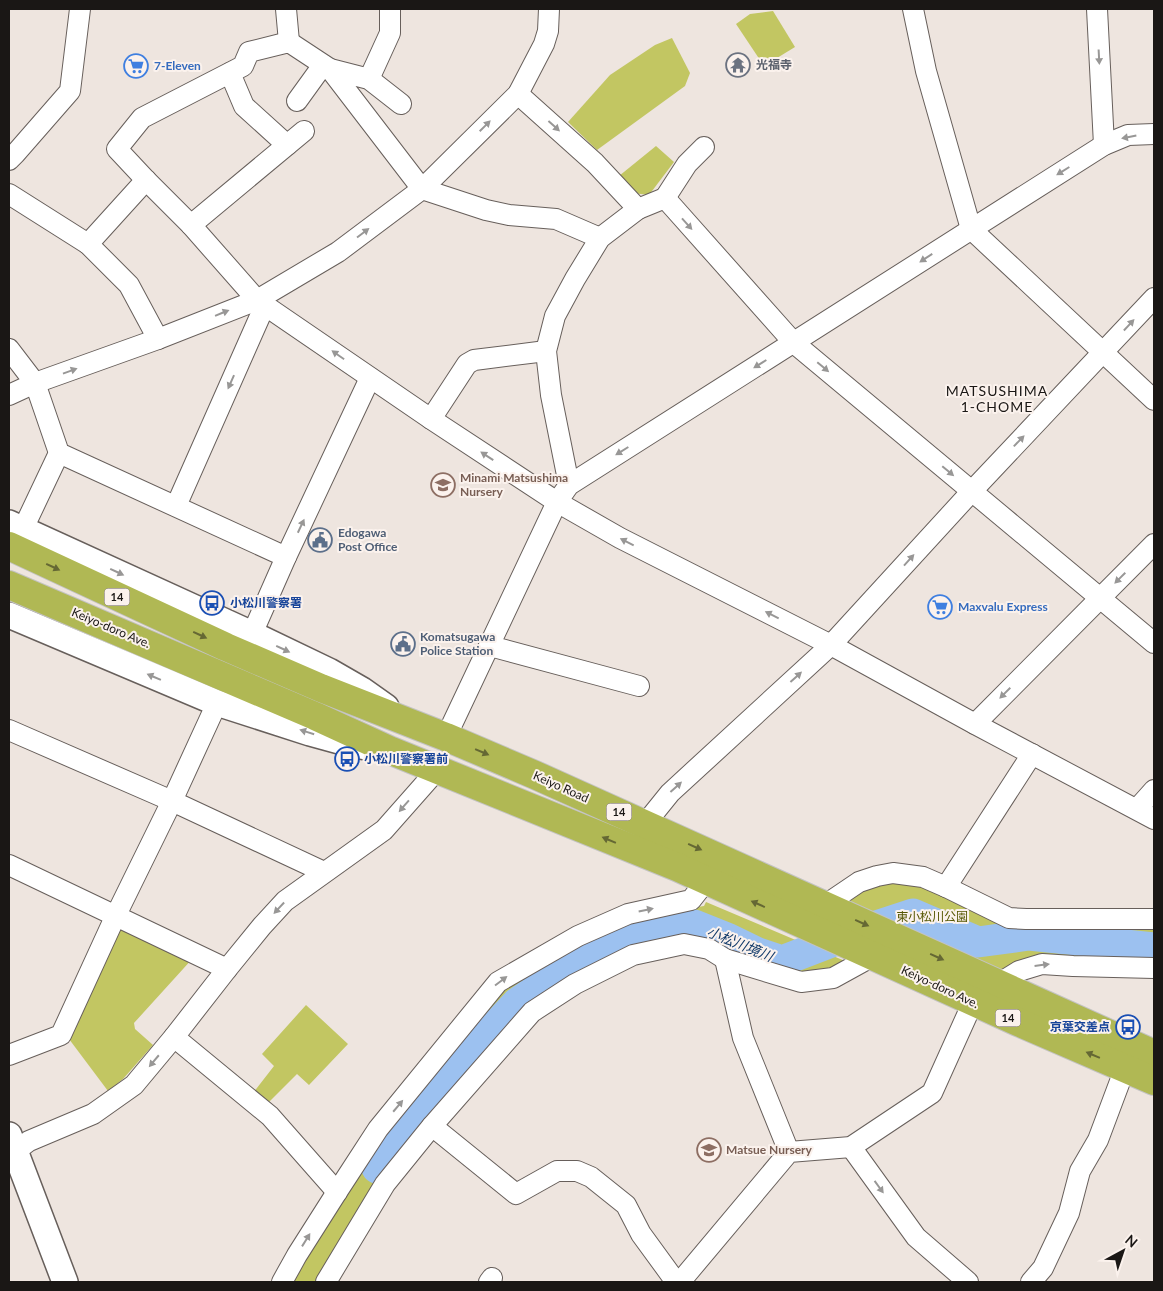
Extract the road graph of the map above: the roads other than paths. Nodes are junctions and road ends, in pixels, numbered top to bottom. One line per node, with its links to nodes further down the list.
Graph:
1 (80, 9): 19 (street)
2 (286, 9): 7 (street)
3 (390, 9): 10 (street)
4 (549, 9): 11 (street)
5 (913, 9): 26 (street)
6 (1097, 9): 16 (street, one-way to 16)
7 (289, 42): 8 (street); 9 (street)
8 (326, 67): 10 (street); 12 (street); 21 (street)
9 (230, 73): 17 (street); 20 (street)
10 (369, 80): 13 (street)
11 (518, 94): 21 (street, one-way to 11); 24 (street, one-way to 24)
12 (297, 101)
13 (401, 104)
14 (304, 131): 17 (street)
15 (1154, 134): 16 (street, one-way to 16)
16 (1104, 144): 26 (street, one-way to 26)
17 (286, 145): 25 (street)
18 (704, 147): 23 (street)
19 (9, 160)
20 (146, 180): 25 (street); 28 (street)
21 (422, 188): 27 (street); 30 (street, one-way to 21)
22 (9, 194): 28 (street)
23 (665, 198): 24 (street); 32 (street, one-way to 32)
24 (638, 209): 27 (street)
25 (191, 226): 30 (street)
26 (971, 229): 32 (street, one-way to 32); 35 (street)
27 (600, 238): 34 (street)
28 (88, 244): 31 (street)
29 (1154, 298): 35 (street, one-way to 29)
30 (261, 303): 31 (street, one-way to 30); 36 (street, one-way to 30); 45 (street, one-way to 45)
31 (158, 339): 37 (street, one-way to 31)
32 (794, 343): 42 (street, one-way to 42); 43 (street, one-way to 43)
33 (9, 349): 37 (street)
34 (546, 351): 40 (street); 42 (street)
35 (1103, 353): 39 (street); 43 (street, one-way to 35)
36 (370, 378): 40 (street); 48 (street, one-way to 36)
37 (35, 384): 38 (street); 41 (street)
38 (9, 395)
39 (1154, 400)
40 (431, 419): 44 (street, one-way to 40)
41 (59, 453): 45 (street); 46 (street)
42 (569, 485): 44 (street)
43 (972, 491): 50 (street); 54 (street, one-way to 43)
44 (557, 502): 54 (street, one-way to 44); 55 (street)
45 (176, 506): 48 (street)
46 (13, 533): 52 (street, one-way to 52); 58 (highway, Keiyo Road / 14, one-way to 58)
47 (1154, 544): 50 (street, one-way to 50)
48 (286, 557): 52 (street)
49 (9, 585): 62 (highway, 14)
50 (1100, 599): 53 (street); 59 (street, one-way to 59)
51 (9, 616): 57 (street, one-way to 51)
52 (252, 634): 58 (street, one-way to 58)
53 (1154, 643)
54 (831, 645): 59 (street); 68 (street, one-way to 54)
55 (490, 646): 56 (street); 61 (street)
56 (639, 686)
57 (217, 703): 62 (street, one-way to 57); 66 (street)
58 (404, 721): 61 (highway, Keiyo Road / 14)
59 (975, 724): 63 (street)
60 (9, 730): 66 (street)
61 (446, 737): 68 (highway, Keiyo Road / 14, one-way to 68)
62 (389, 750): 64 (highway, 14)
63 (1032, 754): 67 (street); 72 (street)
64 (437, 770): 70 (street, one-way to 70); 71 (highway, 14, one-way to 64)
65 (1154, 790): 67 (street)
66 (172, 802): 70 (street); 74 (street)
67 (1146, 814)
68 (645, 824): 73 (highway, Keiyo Road / 14, one-way to 73)
69 (9, 865): 74 (street)
70 (324, 872): 78 (street, one-way to 78)
71 (706, 881): 76 (highway, 14, one-way to 71); 91 (street, one-way to 71)
72 (946, 887): 73 (street); 75 (street)
73 (828, 907): 80 (highway, Keiyo Road / 14, one-way to 80)
74 (116, 915): 78 (street); 84 (street)
75 (1154, 919)
76 (868, 954): 77 (street); 81 (highway, Keiyo-doro Ave. / 14)
77 (725, 959): 87 (street); 90 (street)
78 (227, 968): 82 (street)
79 (1154, 968): 80 (street, one-way to 79)
80 (998, 984): 83 (highway, 14)
81 (973, 1002): 85 (highway, Keiyo-doro Ave. / 14, one-way to 81); 89 (street)
82 (174, 1037): 88 (street, one-way to 88); 91 (street)
83 (1154, 1054)
84 (9, 1055)
85 (1125, 1068): 86 (highway, Keiyo-doro Ave. / 14); 98 (street)
86 (1154, 1081)
87 (432, 1126): 94 (street); 95 (street)
88 (11, 1147): 92 (street)
89 (851, 1147): 90 (street); 97 (street, one-way to 97)
90 (789, 1152): 96 (street)
91 (336, 1192): 93 (street, one-way to 91)
92 (66, 1282)
93 (282, 1282)
94 (326, 1282)
95 (676, 1282)
96 (680, 1282)
97 (968, 1282)
98 (1031, 1282)

